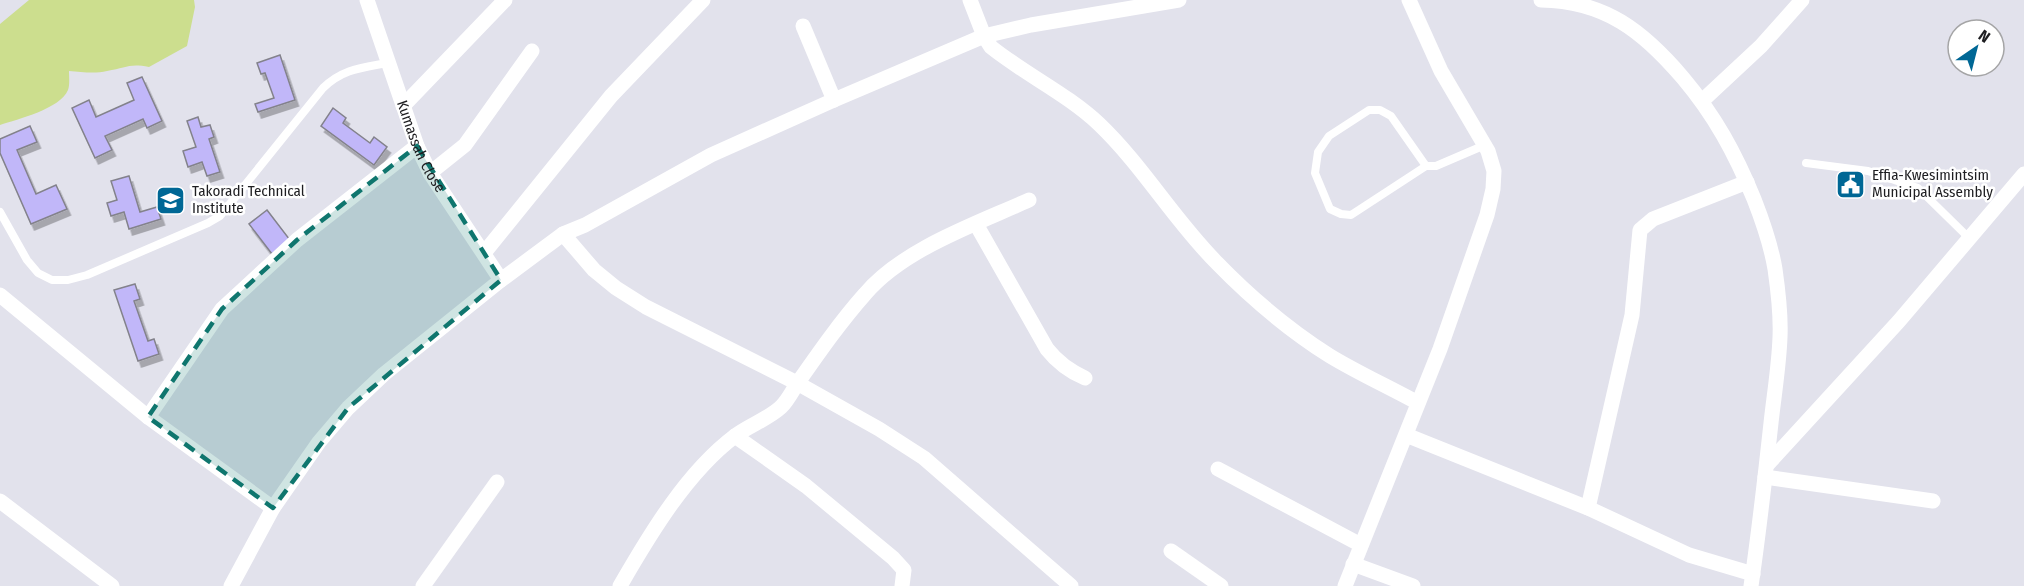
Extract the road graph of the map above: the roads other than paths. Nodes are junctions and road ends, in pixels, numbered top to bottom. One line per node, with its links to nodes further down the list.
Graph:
1 (367, 0): 13 (street, Kumassah Close)
2 (505, 0): 16 (street)
3 (703, 0): 29 (street)
4 (970, 0): 11 (street)
5 (1179, 0): 11 (street)
6 (1409, 0): 17 (street)
7 (1541, 0): 9 (street)
8 (1802, 0): 15 (street)
9 (1602, 6): 15 (street)
10 (803, 26): 14 (street)
11 (984, 36): 14 (street); 34 (street)
12 (532, 51): 21 (street)
13 (387, 63): 16 (street, Kumassah Close); 25 (lane)
14 (834, 100): 27 (street)
15 (1701, 100): 23 (street)
16 (403, 106): 18 (street, Kumassah Close)
17 (1485, 145): 20 (lane); 34 (street)
18 (417, 146): 21 (street, Kumassah Close); 35 (street)
19 (1806, 163): 28 (lane)
20 (1426, 166): 20 (lane)
21 (430, 172): 29 (street, Kumassah Close)
22 (2024, 174): 28 (street)
23 (1747, 182): 39 (street); 44 (street)
24 (1029, 200): 26 (street)
25 (0, 212)
26 (976, 224): 32 (street); 33 (street)
27 (563, 234): 30 (street); 33 (street)
28 (1970, 238): 39 (street)
29 (484, 253): 30 (street, Kumassah Close)
30 (501, 280): 43 (street)
31 (0, 295): 35 (street)
32 (1085, 378)
33 (797, 383): 37 (street); 54 (street)
34 (1419, 403): 36 (street)
35 (148, 417): 43 (street)
36 (1406, 435): 44 (street); 45 (street)
37 (735, 436): 52 (street); 53 (street)
38 (1218, 469): 45 (street)
39 (1766, 471): 42 (street); 48 (street)
40 (497, 482): 51 (street)
41 (0, 501): 49 (street)
42 (1933, 501)
43 (273, 508): 50 (street)
44 (1588, 508): 48 (street)
45 (1361, 545): 47 (street)
46 (1171, 551): 55 (street)
47 (1353, 564): 56 (street); 57 (street)
48 (1752, 580)
49 (112, 586)
50 (231, 586)
51 (423, 586)
52 (620, 586)
53 (902, 586)
54 (1071, 586)
55 (1221, 586)
56 (1345, 586)
57 (1413, 586)

